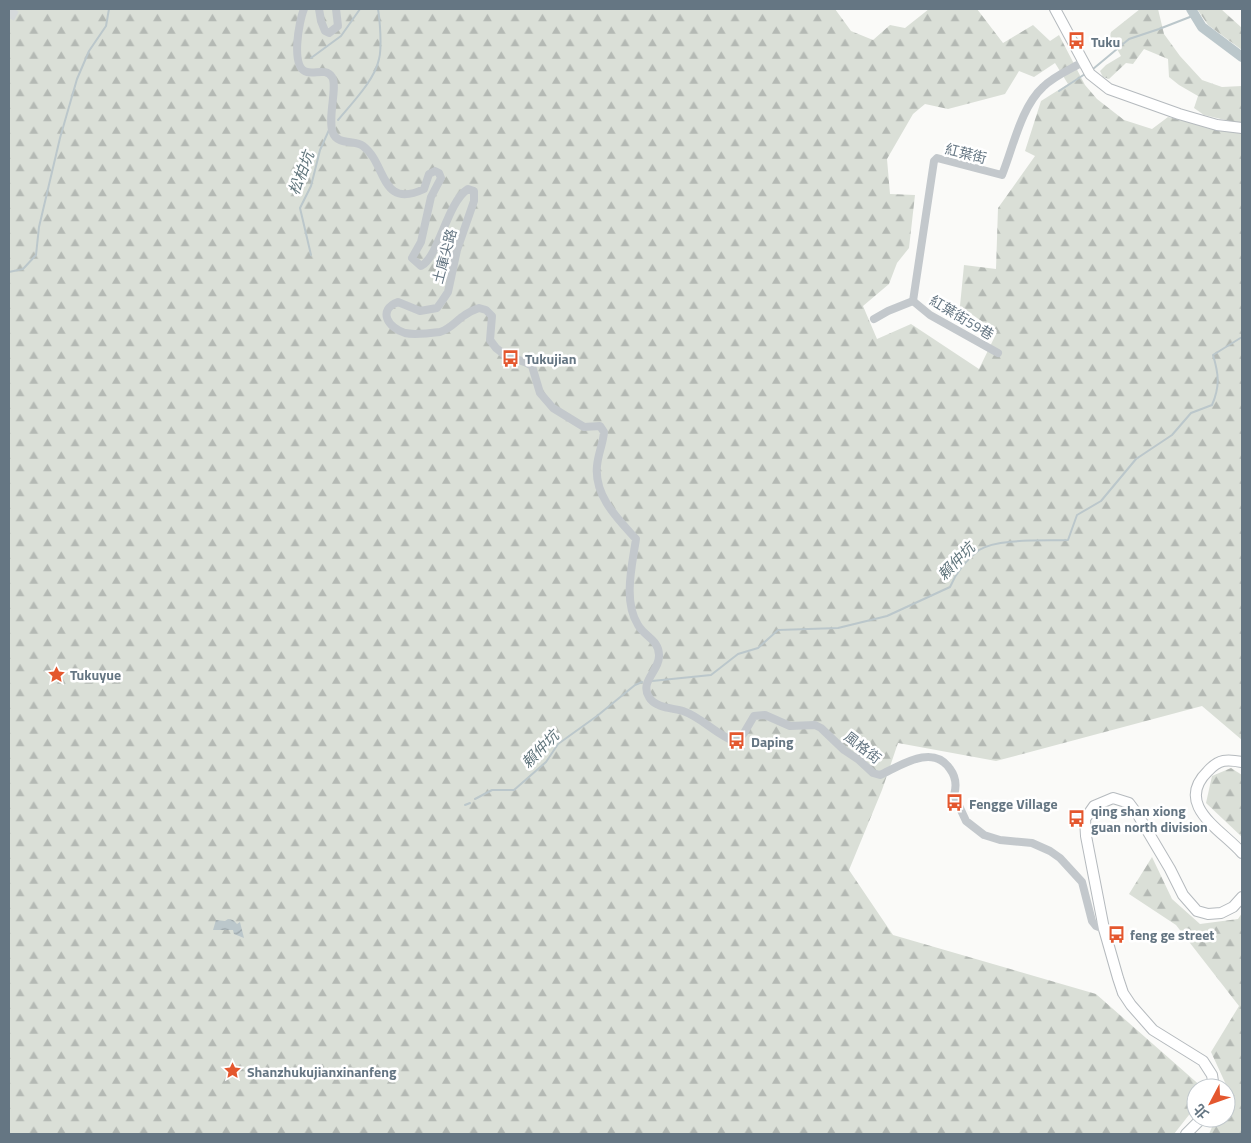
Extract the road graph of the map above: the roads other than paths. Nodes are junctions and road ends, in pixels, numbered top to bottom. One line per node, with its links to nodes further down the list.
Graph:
1 (304, 9): 10 (street, 土庫尖路)
2 (320, 9): 3 (street)
3 (336, 9)
4 (1055, 9): 5 (main road)
5 (1083, 62): 6 (main road); 7 (street, 紅葉街)
6 (1242, 128)
7 (913, 301): 8 (street); 9 (street, 紅葉街59巷)
8 (874, 319)
9 (998, 353)
10 (736, 742): 14 (street, 風格街)
11 (1242, 762): 12 (main road)
12 (1242, 853)
13 (1242, 897): 14 (main road)
14 (1104, 929): 15 (main road)
15 (1212, 1078)

